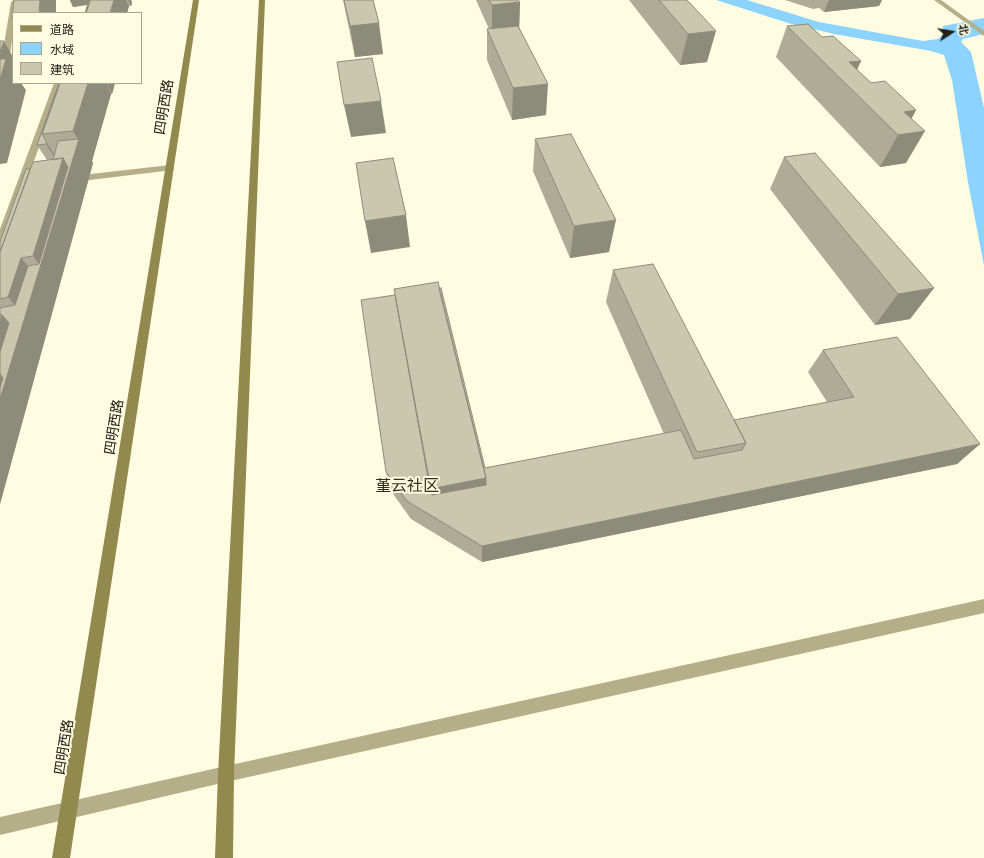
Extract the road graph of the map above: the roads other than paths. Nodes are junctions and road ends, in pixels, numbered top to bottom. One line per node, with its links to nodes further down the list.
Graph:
1 (196, 0): 11 (main road, 四明西路)
2 (262, 0): 15 (main road)
3 (937, 0): 7 (street)
4 (14, 2): 5 (street)
5 (12, 12)
6 (12, 13): 9 (street)
7 (984, 34)
8 (12, 65): 9 (street)
9 (2, 67)
10 (58, 84): 13 (street)
11 (170, 168): 12 (street); 16 (main road, 四明西路)
12 (67, 179)
13 (0, 242)
14 (984, 606): 15 (street)
15 (226, 774): 16 (street); 19 (main road)
16 (69, 810): 17 (street); 18 (main road, 四明西路)
17 (0, 826)
18 (61, 858)
19 (224, 858)

